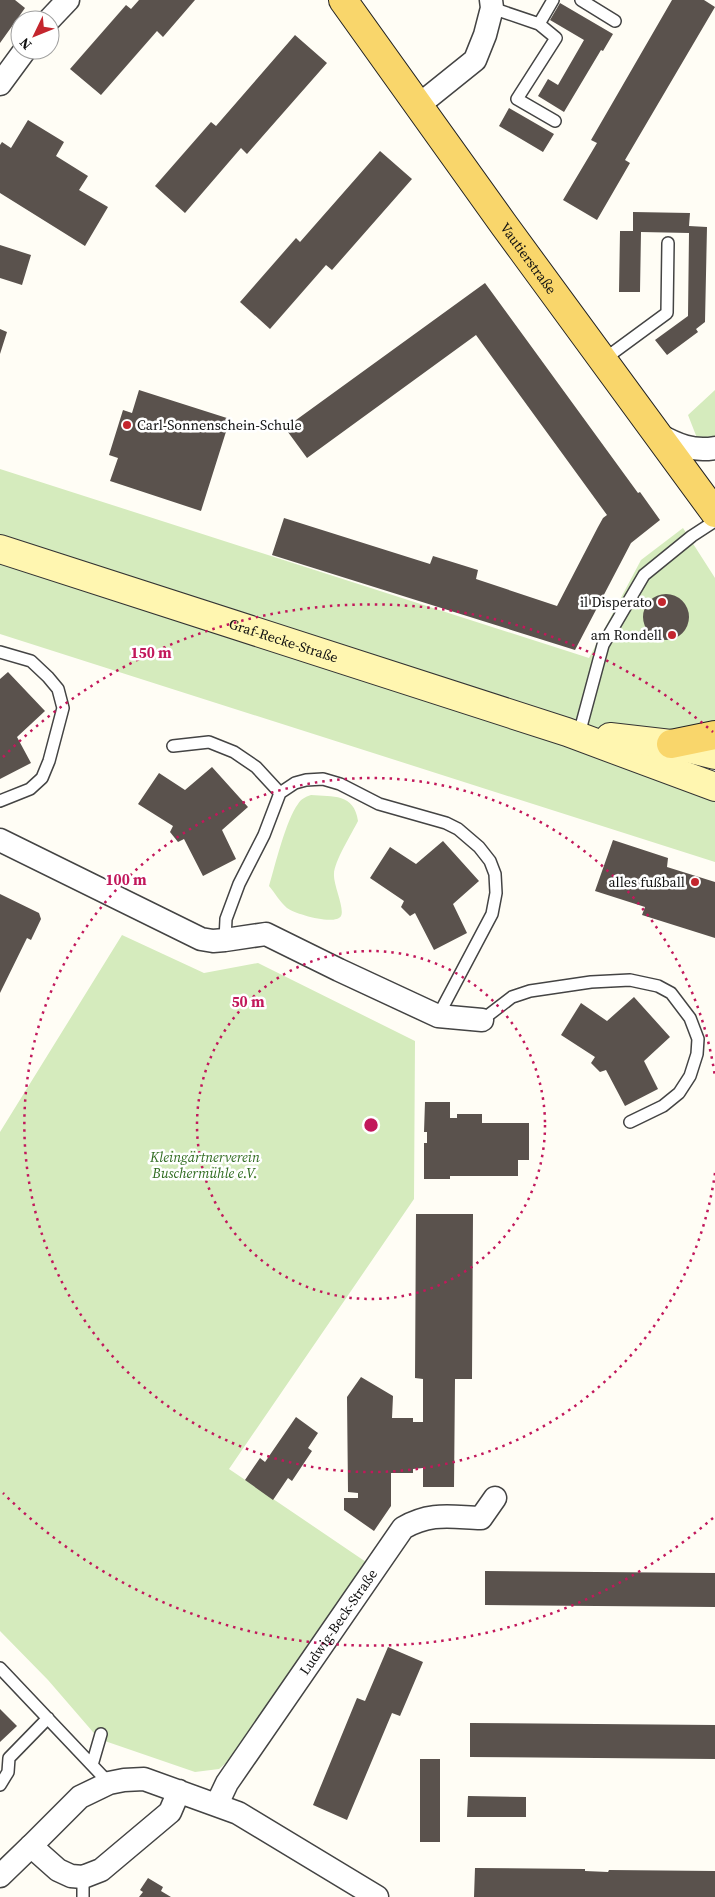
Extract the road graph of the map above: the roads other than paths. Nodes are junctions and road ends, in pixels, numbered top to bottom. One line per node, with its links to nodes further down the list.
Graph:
1 (68, 0): 6 (street)
2 (343, 0): 11 (main road, Vautierstraße)
3 (553, 0): 8 (lane)
4 (581, 0): 7 (lane)
5 (492, 4): 8 (lane); 11 (street)
6 (58, 10)
7 (615, 21)
8 (539, 24): 12 (lane)
9 (18, 60): 10 (street)
10 (0, 84)
11 (419, 104): 14 (main road, Vautierstraße)
12 (555, 121)
13 (668, 243): 14 (lane)
14 (603, 360): 15 (main road, Vautierstraße)
15 (657, 434): 16 (street); 17 (main road, Vautierstraße)
16 (715, 448)
17 (715, 513)
18 (715, 521): 21 (lane)
19 (0, 549): 21 (street, Graf-Recke-Straße)
20 (0, 652): 28 (lane)
21 (573, 733): 23 (street, Graf-Recke-Straße); 26 (street, Graf-Recke-Straße)
22 (715, 735): 23 (main road)
23 (671, 744): 25 (street, Graf-Recke-Straße)
24 (173, 746): 27 (lane)
25 (715, 755)
26 (715, 787)
27 (280, 793): 30 (lane); 31 (lane)
28 (0, 800)
29 (0, 840): 30 (street)
30 (225, 940): 31 (street)
31 (438, 1016): 32 (street)
32 (482, 1020): 33 (lane)
33 (630, 1122)
34 (495, 1498): 42 (street, Ludwig-Beck-Straße)
35 (0, 1668): 36 (lane)
36 (48, 1718): 38 (lane); 39 (lane)
37 (101, 1734): 38 (lane)
38 (92, 1765): 40 (lane)
39 (0, 1785)
40 (105, 1785): 41 (street); 43 (street)
41 (180, 1791): 42 (street); 45 (street)
42 (217, 1804): 46 (street)
43 (31, 1846): 44 (street); 45 (street)
44 (0, 1876)
45 (83, 1887)
46 (377, 1897)

